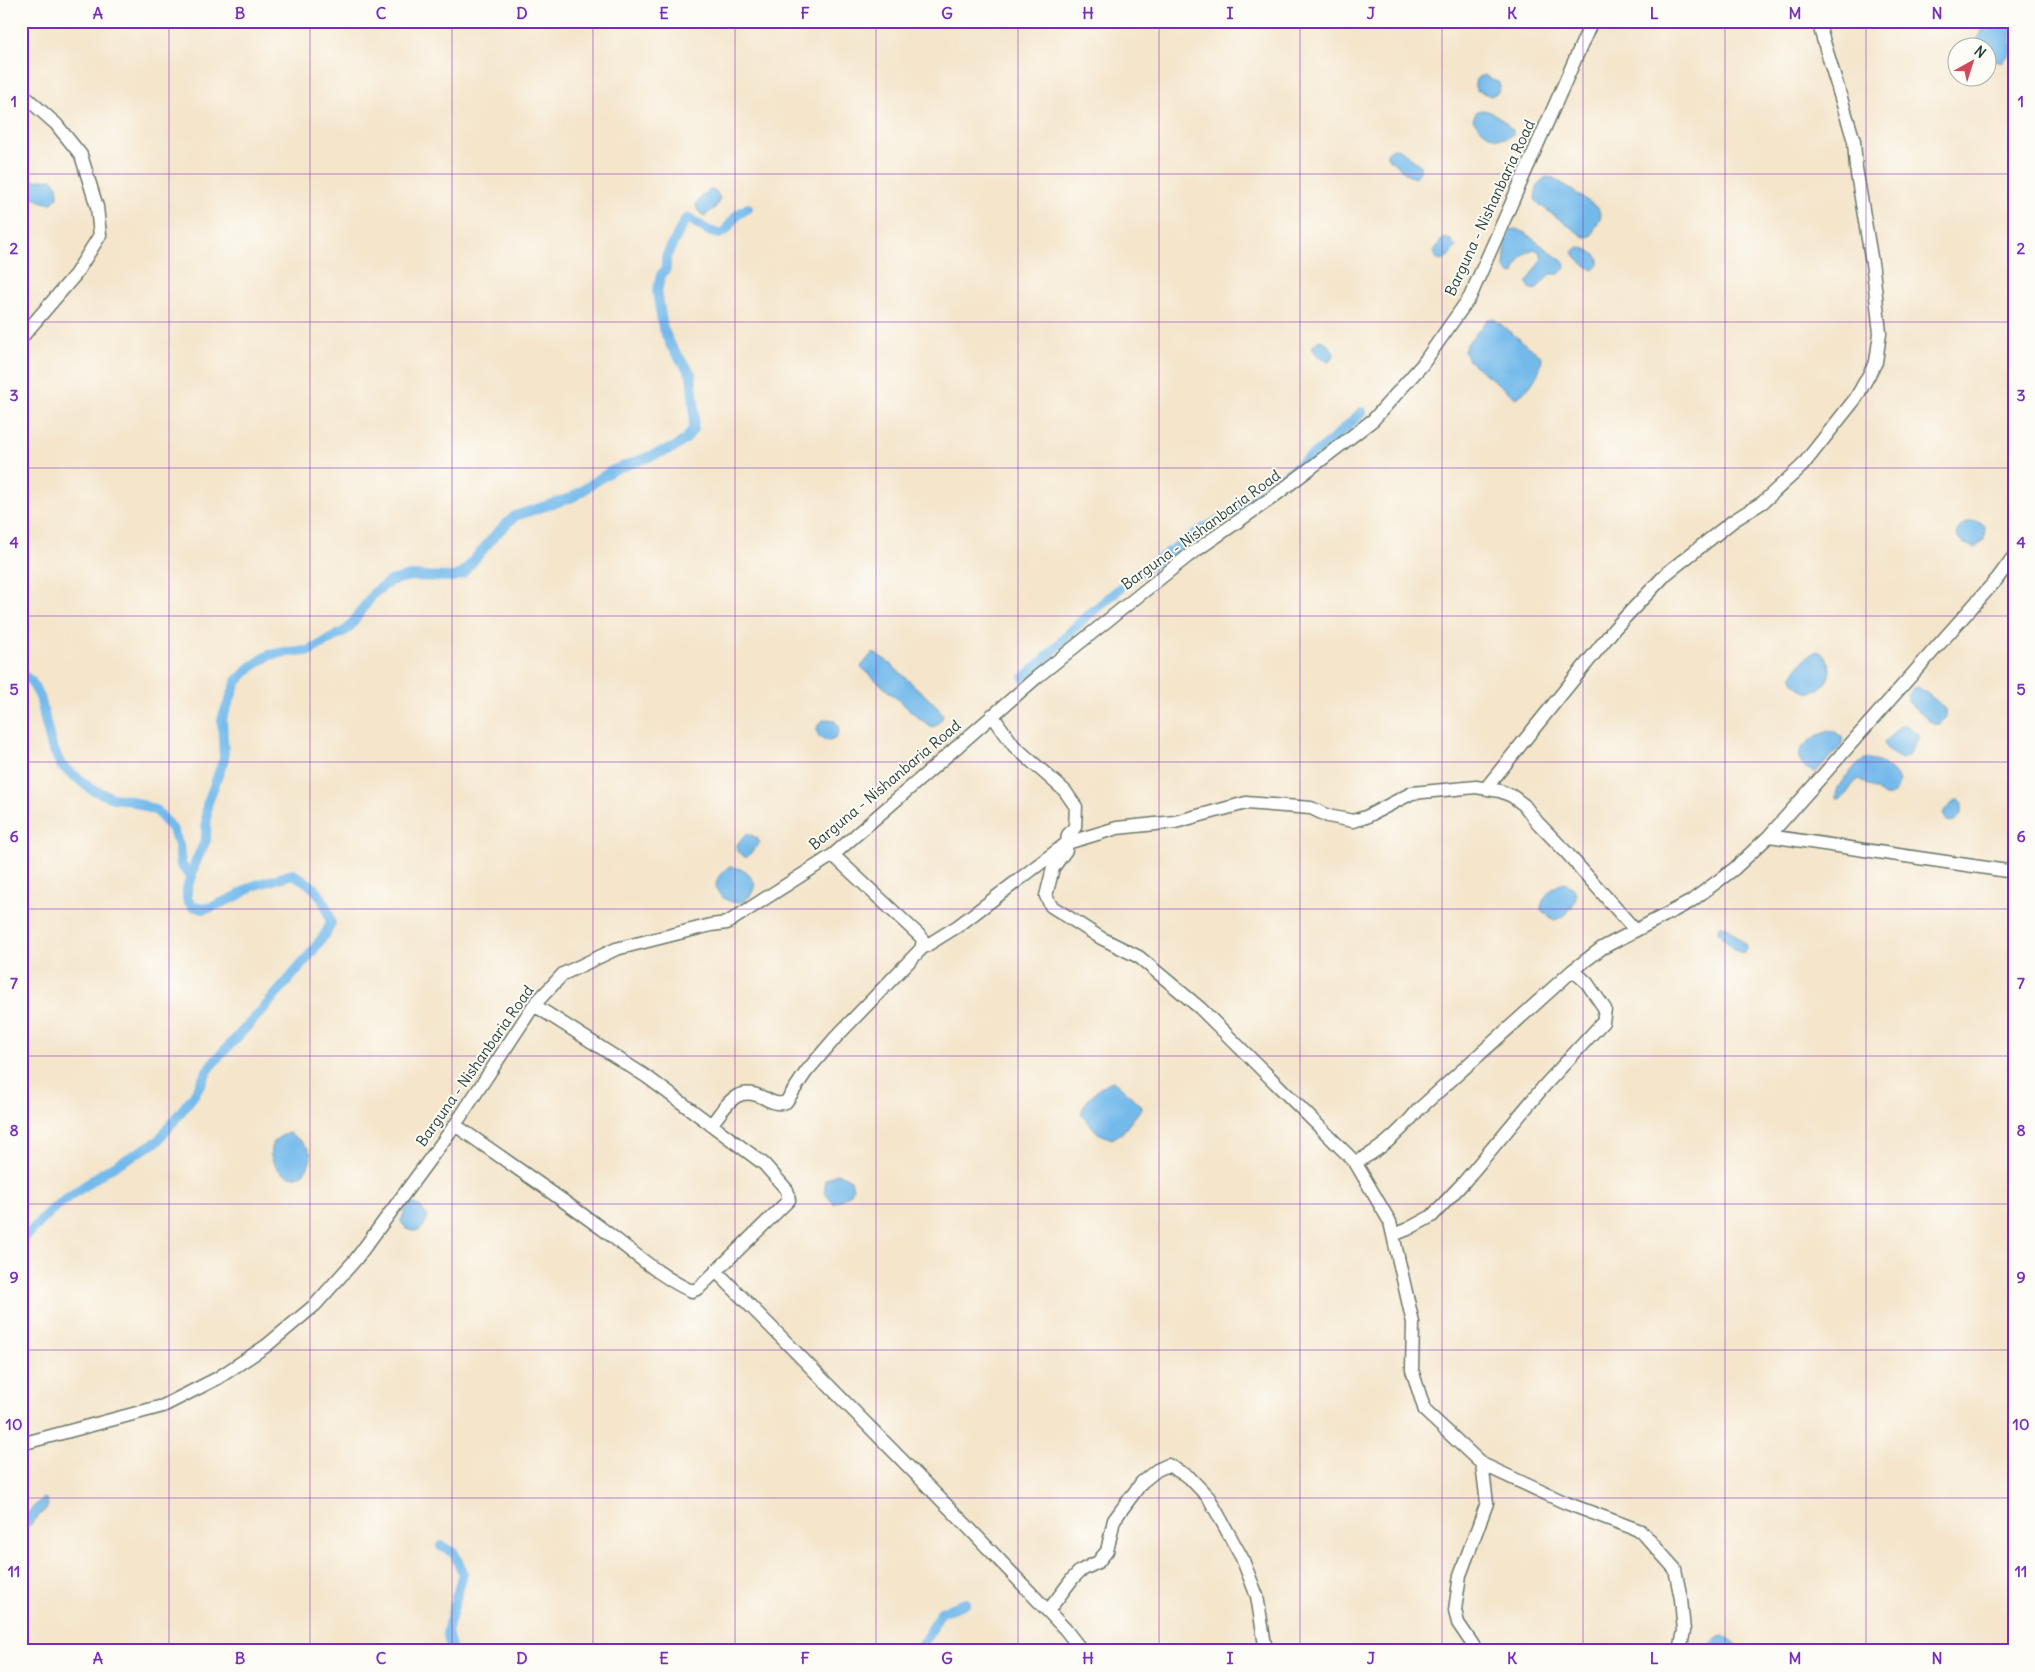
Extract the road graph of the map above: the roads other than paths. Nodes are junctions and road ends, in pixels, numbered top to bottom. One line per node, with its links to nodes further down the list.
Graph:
1 (1592, 21): 6 (street, Barguna - Nishanbaria Road)
2 (1820, 21): 7 (street)
3 (21, 93): 4 (street)
4 (21, 338)
5 (2014, 556): 8 (street)
6 (992, 715): 9 (street); 10 (street, Barguna - Nishanbaria Road)
7 (1486, 788): 9 (street); 12 (street)
8 (1769, 836): 11 (street); 12 (street)
9 (1067, 844): 13 (street); 18 (street)
10 (833, 855): 13 (street); 15 (street, Barguna - Nishanbaria Road)
11 (2014, 872)
12 (1636, 930): 14 (street)
13 (921, 949): 17 (street)
14 (1573, 970): 18 (street); 19 (street)
15 (534, 1005): 16 (street, Barguna - Nishanbaria Road); 17 (street)
16 (455, 1125): 20 (street); 21 (street, Barguna - Nishanbaria Road)
17 (711, 1125): 20 (street)
18 (1355, 1162): 19 (street)
19 (1393, 1235): 22 (street)
20 (716, 1271): 23 (street)
21 (21, 1444)
22 (1482, 1464): 26 (street); 27 (street)
23 (1048, 1611): 24 (street); 25 (street)
24 (1082, 1651)
25 (1266, 1651)
26 (1477, 1651)
27 (1680, 1651)

